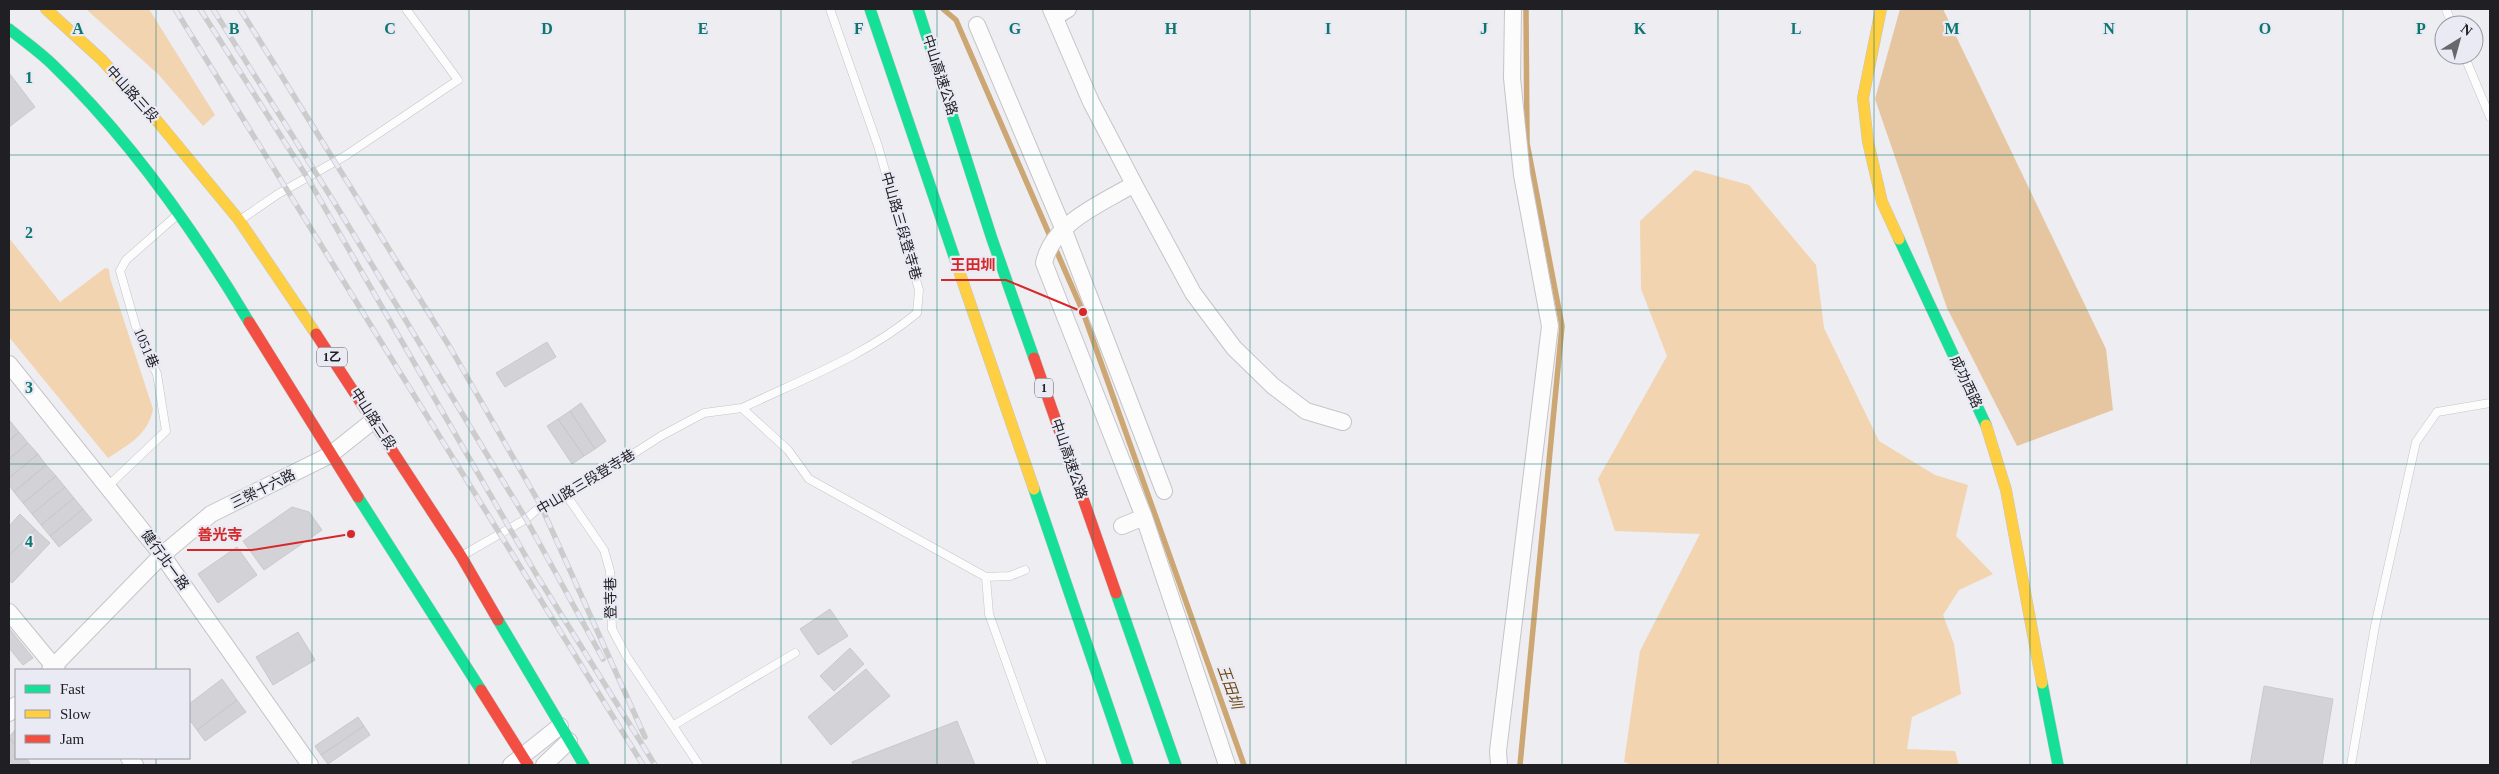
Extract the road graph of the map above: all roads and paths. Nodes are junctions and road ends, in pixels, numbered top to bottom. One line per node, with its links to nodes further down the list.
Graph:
1 (46, 9): 15 (main road, 中山路三段 / 1乙)
2 (406, 9): 15 (lane)
3 (830, 9): 19 (lane, 中山路三段登寺巷)
4 (870, 9): 44 (main road)
5 (918, 9): 45 (main road, 中山高速公路 / 1)
6 (1513, 9): 47 (street)
7 (1881, 9): 48 (main road, 成功西路)
8 (1058, 12): 13 (street)
9 (977, 25): 16 (street)
10 (9, 28): 14 (main road)
11 (2468, 65): 12 (lane)
12 (2490, 117)
13 (1134, 184): 16 (street); 21 (street)
14 (179, 213): 22 (main road); 23 (lane, 1051巷)
15 (239, 220): 20 (main road, 中山路三段 / 1乙)
16 (1063, 228): 24 (street); 26 (street)
17 (9, 364): 23 (street, 健行北一路)
18 (2490, 403): 49 (lane)
19 (742, 408): 25 (lane, 中山路三段登寺巷); 31 (lane)
20 (374, 420): 22 (street, 三榮十六路); 29 (main road, 中山路三段 / 1乙)
21 (1343, 422)
22 (330, 455): 28 (street, 三榮十六路); 38 (main road)
23 (108, 486): 28 (street, 健行北一路)
24 (1164, 491)
25 (567, 496): 29 (lane, 中山路三段登寺巷); 35 (lane, 登寺巷)
26 (1144, 517): 27 (street); 46 (street)
27 (1122, 526)
28 (162, 555): 34 (street, 三榮十六路); 39 (street, 健行北一路)
29 (461, 556): 36 (main road, 中山路三段 / 1乙)
30 (1025, 570): 31 (lane)
31 (986, 577): 43 (lane)
32 (9, 612): 34 (street)
33 (795, 653): 35 (lane)
34 (53, 669)
35 (674, 724): 42 (lane, 登寺巷)
36 (560, 726): 37 (main road, 中山路三段 / 1乙); 38 (street)
37 (569, 741): 40 (street); 41 (main road, 中山路三段 / 1乙)
38 (520, 762)
39 (310, 765)
40 (544, 765)
41 (584, 765)
42 (699, 765)
43 (1043, 765)
44 (1128, 765)
45 (1176, 765)
46 (1227, 765)
47 (1499, 765)
48 (2058, 765)
49 (2351, 765)

